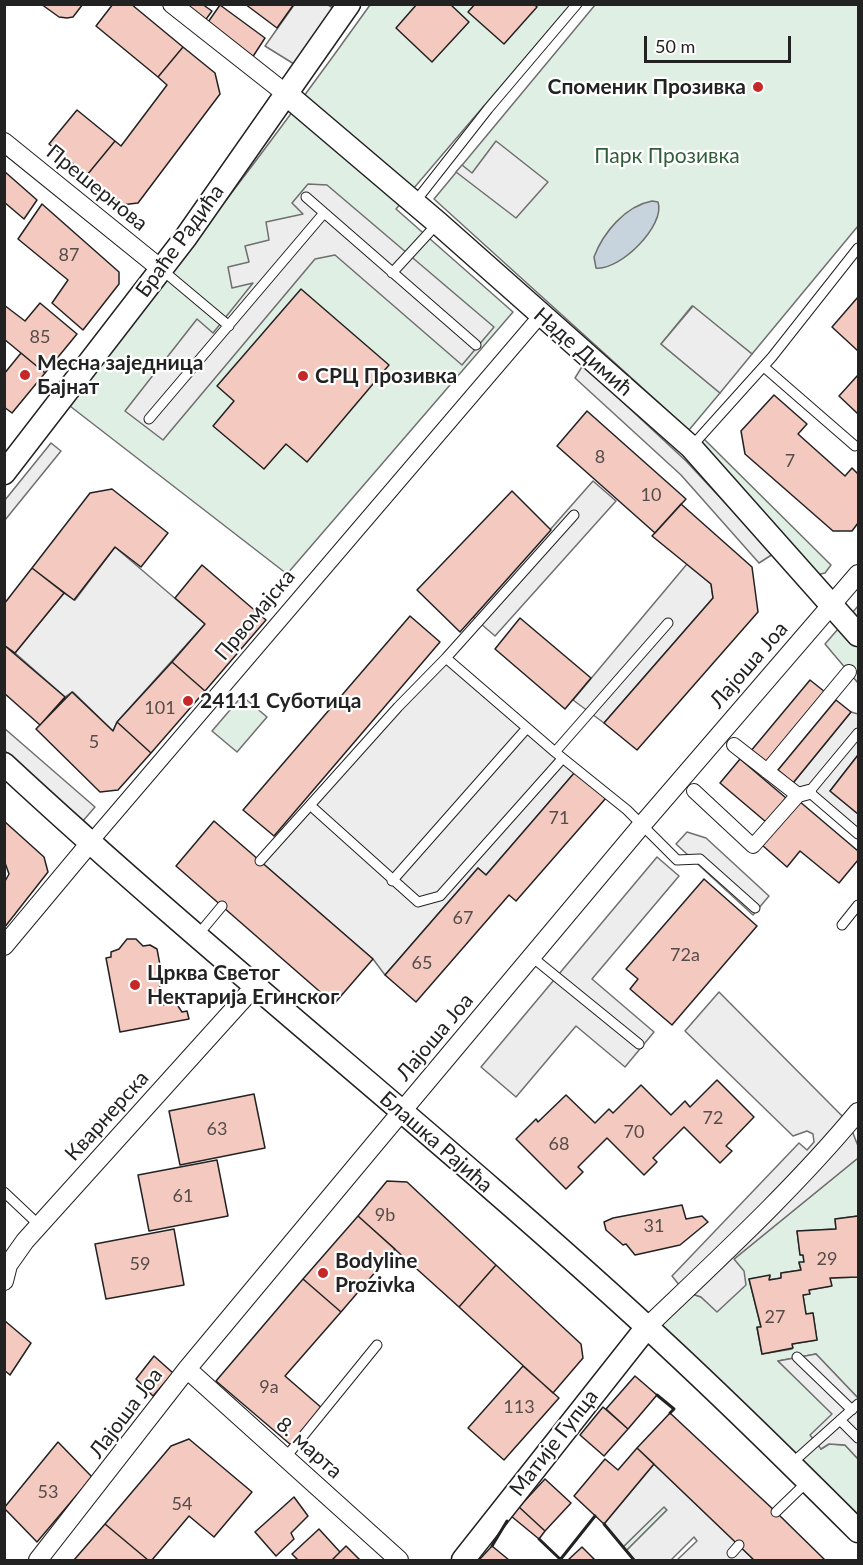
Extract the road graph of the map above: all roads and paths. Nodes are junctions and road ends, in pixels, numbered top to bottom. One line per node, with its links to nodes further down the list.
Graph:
1 (172, 4): 4 (street)
2 (349, 4): 4 (street, Браће Радића)
3 (577, 4): 7 (lane)
4 (285, 93): 7 (street, Наде Димић); 11 (street, Браће Радића)
5 (4, 142): 11 (street, Прешернова)
6 (306, 197): 8 (lane)
7 (414, 203): 9 (street, Наде Димић)
8 (324, 213): 12 (lane); 14 (lane)
9 (438, 223): 12 (lane); 13 (street, Наде Димић)
10 (858, 248): 16 (lane)
11 (161, 269): 14 (lane); 20 (street, Браће Радића)
12 (392, 273): 15 (lane)
13 (541, 315): 19 (street, Наде Димић); 39 (street, Првомајска)
14 (228, 326): 17 (lane)
15 (476, 345)
16 (764, 367): 18 (lane); 19 (lane)
17 (149, 419)
18 (855, 446)
19 (691, 447): 23 (street, Наде Димић)
20 (4, 473)
21 (574, 515): 26 (lane)
22 (858, 574): 23 (street, Лајоша Јоа)
23 (831, 605): 25 (street, Наде Димић); 37 (street, Лајоша Јоа)
24 (668, 623): 31 (lane)
25 (858, 635)
26 (446, 658): 28 (lane); 36 (lane)
27 (849, 672): 33 (street)
28 (527, 728): 31 (lane); 41 (lane)
29 (858, 733): 35 (lane)
30 (734, 745): 33 (street)
31 (559, 755): 37 (lane); 41 (lane)
32 (4, 764): 39 (street, Блашка Рајића)
33 (767, 771): 35 (street)
34 (694, 791): 35 (street)
35 (803, 794): 38 (lane)
36 (310, 806): 40 (lane); 41 (lane)
37 (640, 826): 44 (lane); 48 (street, Лајоша Јоа)
38 (858, 834)
39 (90, 843): 46 (street, Блашка Рајића); 47 (street, Првомајска)
40 (260, 861)
41 (392, 881)
42 (858, 905): 45 (lane)
43 (222, 906): 46 (lane)
44 (755, 908)
45 (842, 925)
46 (197, 936): 49 (street, Блашка Рајића)
47 (4, 946)
48 (532, 957): 50 (lane); 51 (street, Лајоша Јоа)
49 (254, 987): 51 (street, Блашка Рајића); 54 (street, Кварнерска)
50 (639, 1044)
51 (402, 1112): 56 (street, Блашка Рајића); 59 (street, Лајоша Јоа)
52 (858, 1112): 56 (street)
53 (4, 1192): 54 (lane)
54 (39, 1225): 55 (street, Кварнерска)
55 (4, 1281)
56 (646, 1327): 64 (street, Блашка Рајића); 72 (street, Матије Гупца)
57 (377, 1345): 63 (lane)
58 (797, 1358): 60 (lane)
59 (187, 1369): 63 (street, 8. марта); 70 (street, Лајоша Јоа)
60 (855, 1407): 61 (lane)
61 (840, 1420): 62 (lane); 64 (lane)
62 (858, 1438)
63 (286, 1457): 71 (street, 8. марта)
64 (790, 1464): 65 (street, Блашка Рајића)
65 (808, 1481): 66 (lane); 67 (street, Блашка Рајића)
66 (776, 1512)
67 (858, 1531)
68 (739, 1545): 69 (lane)
69 (732, 1553)
70 (38, 1560)
71 (399, 1560)
72 (463, 1560)

